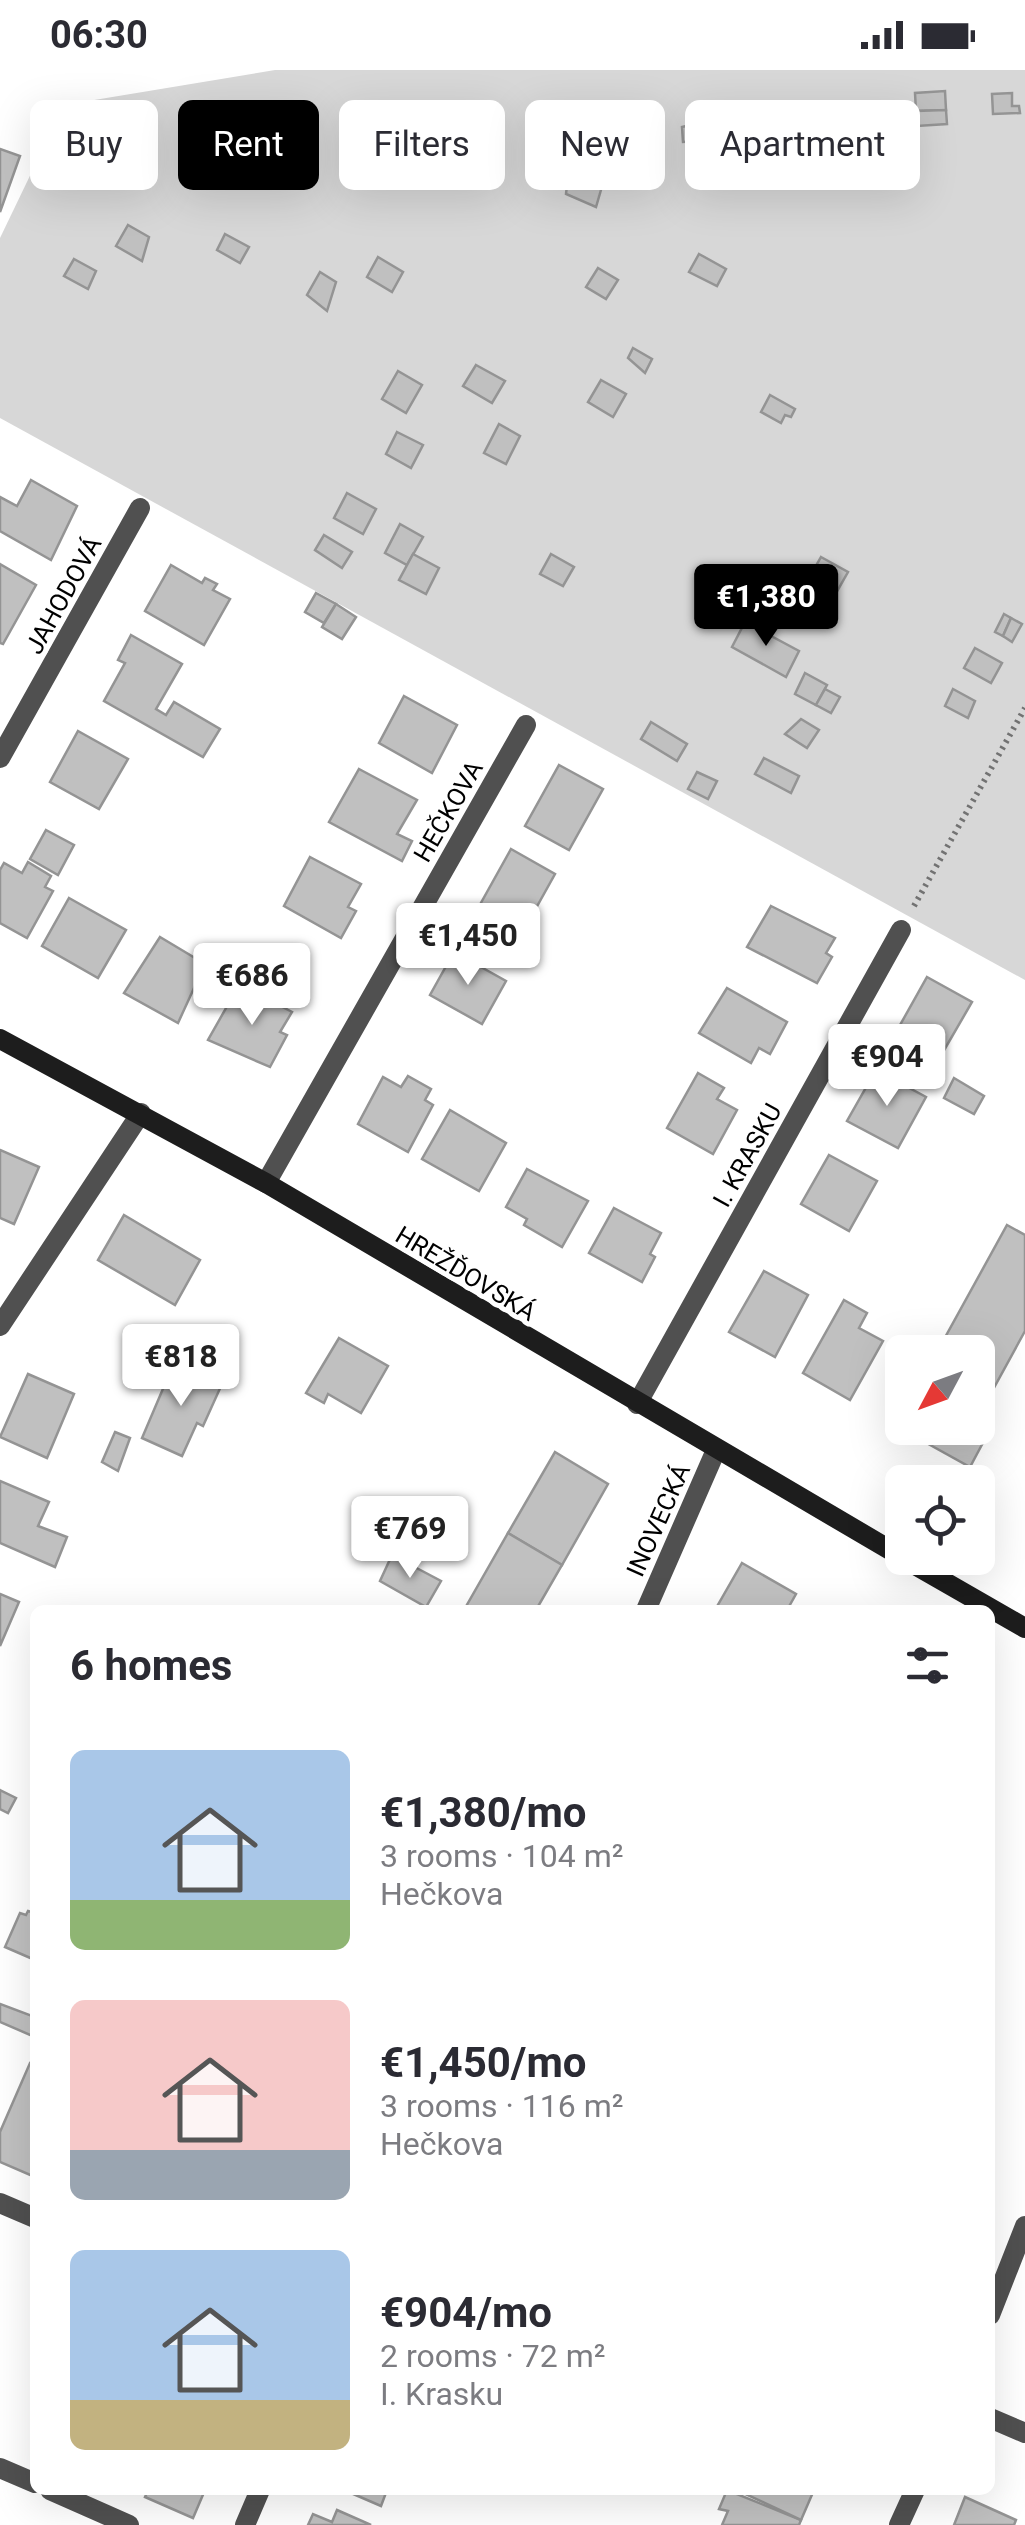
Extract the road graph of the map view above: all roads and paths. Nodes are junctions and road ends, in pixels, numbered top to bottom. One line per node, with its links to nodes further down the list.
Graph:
1 (140, 508): 4 (street, JAHODOVÁ)
2 (1025, 708): 5 (path)
3 (526, 725): 8 (street, HEČKOVA)
4 (0, 758)
5 (901, 930): 10 (street, I. KRASKU)
6 (0, 1039): 7 (street, HREŽĎOVSKÁ)
7 (141, 1113): 8 (street, HREŽĎOVSKÁ); 9 (street)
8 (266, 1183): 10 (street, HREŽĎOVSKÁ)
9 (0, 1326)
10 (637, 1404): 11 (street, HREŽĎOVSKÁ)
11 (716, 1450): 12 (street, HREŽĎOVSKÁ); 14 (street, INOVECKÁ)
12 (885, 1547)
13 (934, 1575): 15 (street, HREŽĎOVSKÁ)
14 (648, 1605)
15 (985, 1605)
16 (995, 1611): 17 (street, HREŽĎOVSKÁ)
17 (1025, 1628)
18 (0, 2203): 19 (street)
19 (30, 2216)
20 (1025, 2226): 21 (street)
21 (995, 2302)
22 (995, 2420): 23 (street)
23 (1025, 2433)
24 (0, 2468): 25 (street)
25 (30, 2481)
26 (61, 2495): 29 (street)
27 (258, 2495): 30 (street)
28 (913, 2495): 31 (street)
29 (129, 2525)
30 (245, 2525)
31 (899, 2525)

